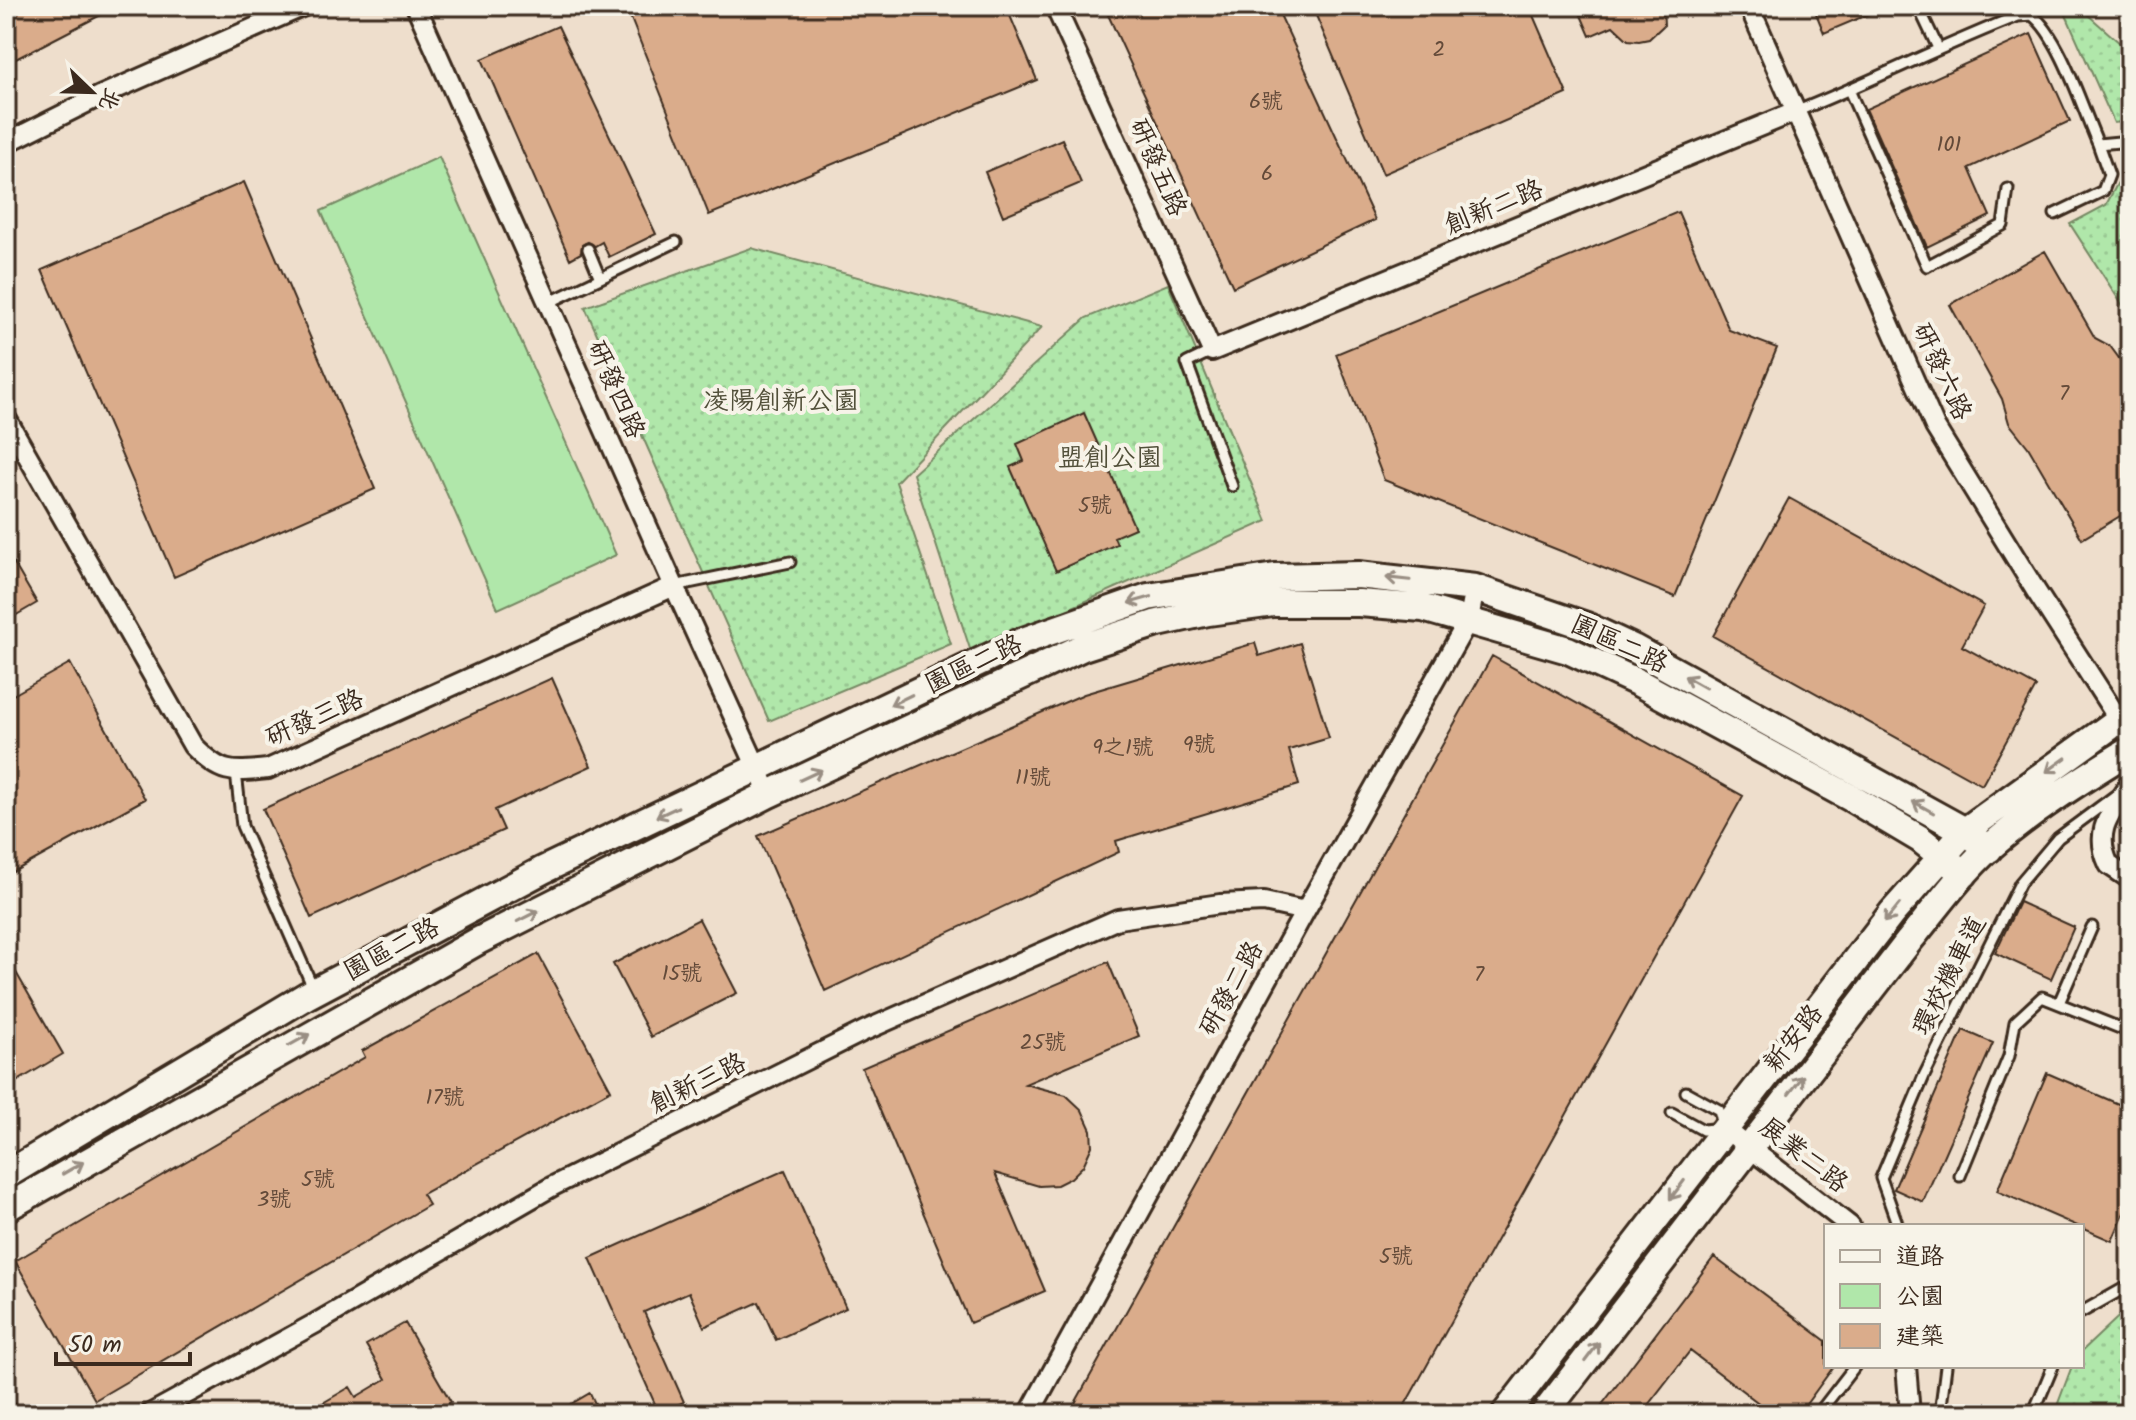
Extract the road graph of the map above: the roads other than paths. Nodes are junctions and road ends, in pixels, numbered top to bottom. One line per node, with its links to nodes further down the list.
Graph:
1 (304, 6): 10 (street)
2 (416, 6): 17 (street, 研發四路)
3 (1055, 6): 18 (street, 研發五路)
4 (1749, 6): 8 (street, 研發六路)
5 (1918, 6): 6 (lane)
6 (1938, 48): 7 (lane); 11 (lane)
7 (1849, 90): 8 (lane); 12 (lane)
8 (1795, 112): 18 (street, 創新二路); 25 (street, 研發六路)
9 (2130, 141): 11 (lane)
10 (6, 143)
11 (2098, 144): 13 (lane)
12 (2008, 189)
13 (2055, 214)
14 (676, 242): 16 (lane)
15 (588, 249): 16 (lane)
16 (600, 278): 17 (lane)
17 (548, 303): 22 (street, 研發四路)
18 (1212, 351): 20 (lane)
19 (6, 418): 28 (street)
20 (1232, 486)
21 (790, 562): 22 (lane)
22 (674, 586): 27 (street, 研發四路); 28 (street, 研發三路)
23 (1475, 588): 24 (street, 研發二路); 27 (street, 園區二路, one-way to 27); 31 (street, 園區二路, one-way to 23)
24 (1469, 619): 30 (street, 園區二路, one-way to 24); 33 (street, 園區二路); 36 (street, 研發二路)
25 (2126, 722): 31 (street, 新安路, one-way to 31)
26 (2130, 750): 32 (street, 新安路)
27 (758, 769): 30 (street, 研發四路); 38 (street, 園區二路, one-way to 38)
28 (236, 772): 38 (lane)
29 (2129, 785): 35 (street); 49 (lane, 環校機車道)
30 (769, 794): 47 (street, 園區二路, one-way to 30)
31 (1965, 831): 32 (street, 園區二路); 33 (street, 新安路)
32 (1989, 849): 34 (street, 新安路)
33 (1942, 854): 34 (street, 園區二路); 43 (street, 新安路, one-way to 43)
34 (1964, 874): 44 (street, 新安路, one-way to 34)
35 (2130, 879)
36 (1305, 911): 58 (street, 創新三路); 59 (street, 研發二路)
37 (2092, 927): 39 (lane)
38 (315, 991): 45 (street, 園區二路)
39 (2059, 1003): 40 (lane); 46 (lane)
40 (2129, 1029)
41 (1686, 1092): 43 (lane)
42 (1672, 1113): 43 (lane)
43 (1724, 1128): 44 (street, 展業二路); 60 (street, 新安路, one-way to 60)
44 (1749, 1147): 48 (street, 展業二路); 61 (street, 新安路, one-way to 44)
45 (6, 1175)
46 (1960, 1176)
47 (6, 1208)
48 (1847, 1224)
49 (1897, 1224)
50 (2130, 1285): 51 (lane)
51 (2084, 1311)
52 (1853, 1368): 62 (lane)
53 (1906, 1368): 63 (street)
54 (1946, 1368): 64 (lane)
55 (2052, 1368): 65 (lane)
56 (6, 1410): 57 (street)
57 (10, 1414)
58 (150, 1414)
59 (1029, 1414)
60 (1505, 1414)
61 (1544, 1414)
62 (1818, 1414)
63 (1910, 1414)
64 (1940, 1414)
65 (2033, 1414)

